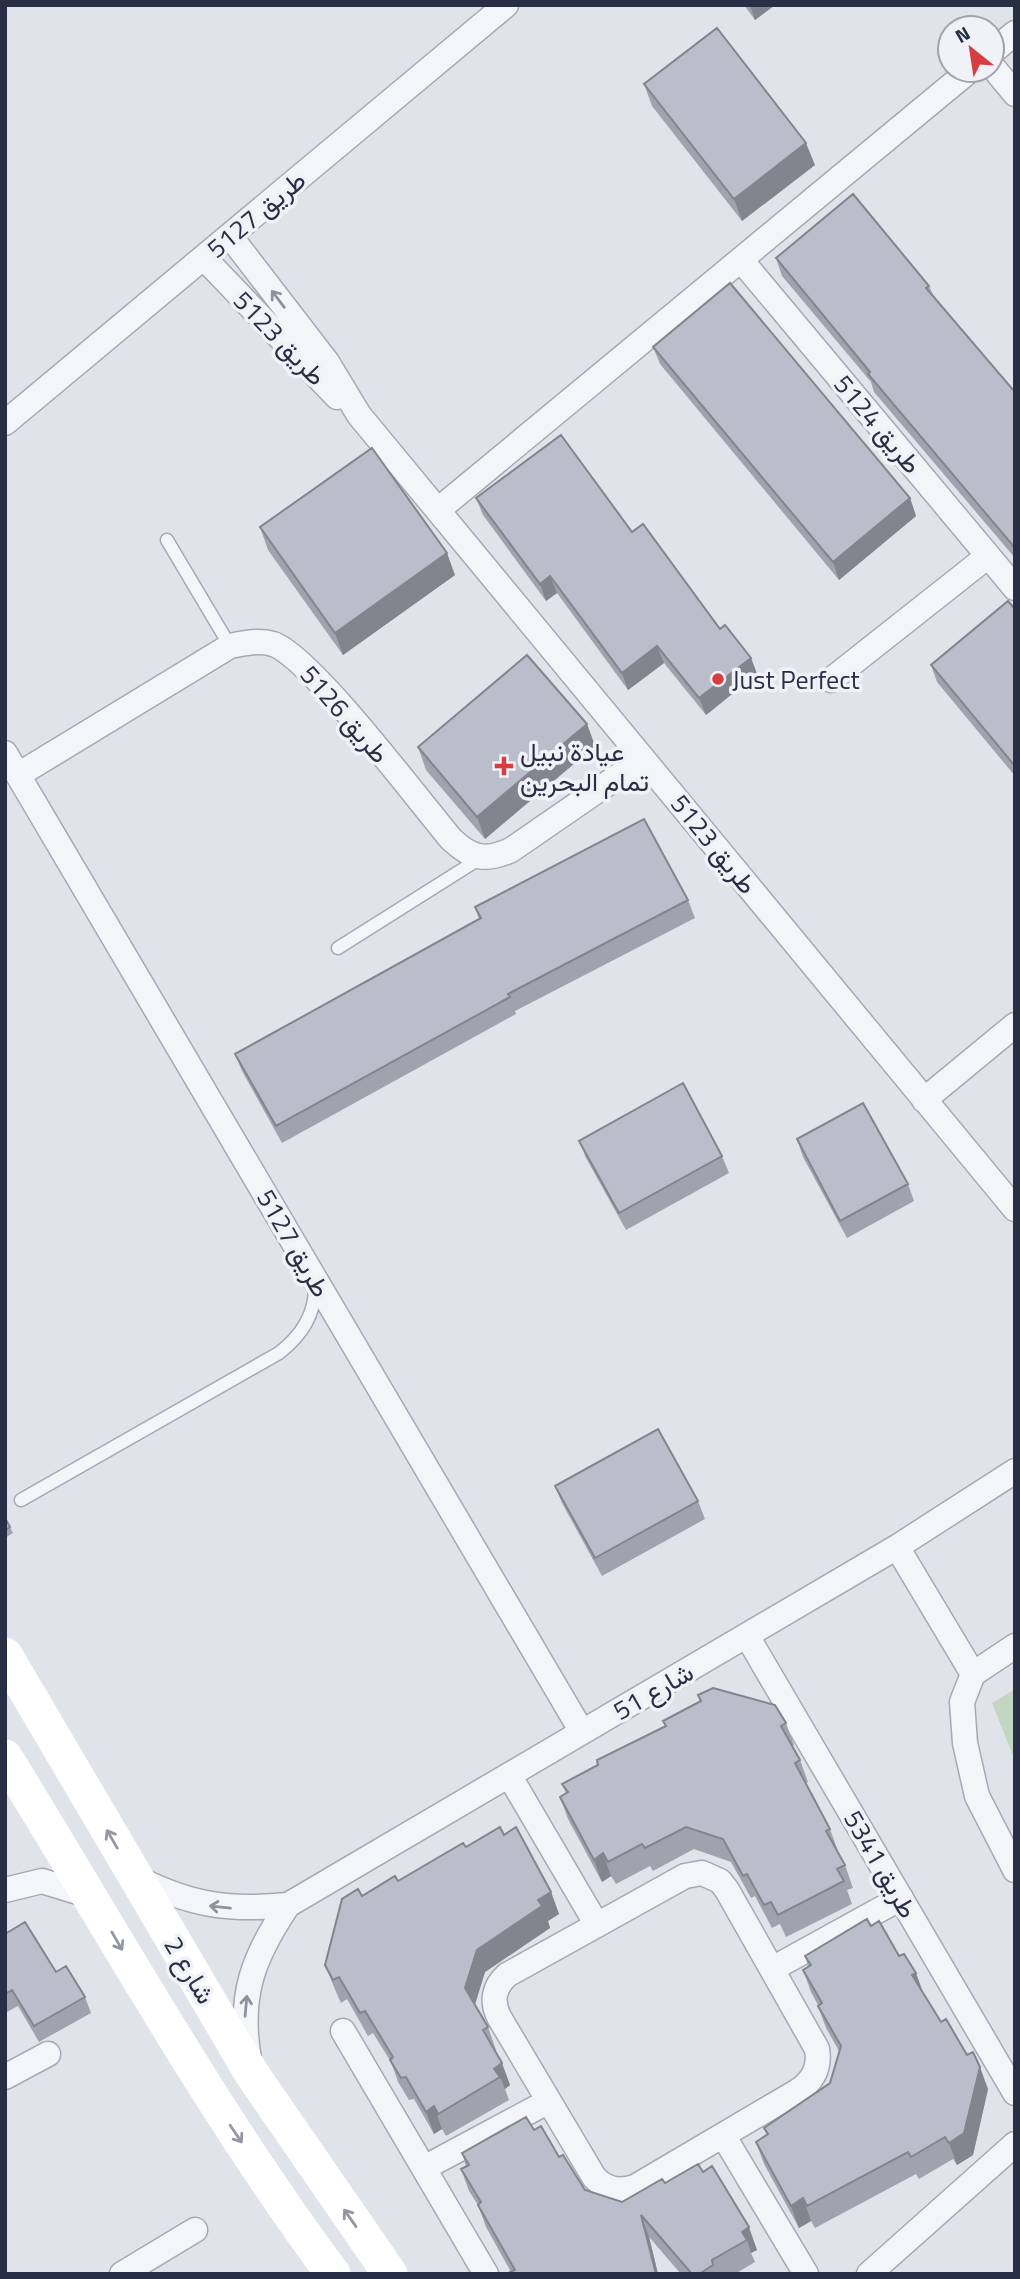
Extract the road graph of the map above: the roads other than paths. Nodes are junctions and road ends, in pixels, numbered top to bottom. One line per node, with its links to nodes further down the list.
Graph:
1 (506, 5): 3 (street, طريق 5127)
2 (953, 84): 5 (street)
3 (230, 236): 4 (street, طريق 5127); 6 (street, طريق 5123, one-way to 3)
4 (204, 258): 6 (street, طريق 5123); 7 (street, طريق 5127)
5 (741, 260): 8 (street); 10 (street, طريق 5124)
6 (359, 415): 8 (street, طريق 5123)
7 (5, 422)
8 (438, 510): 15 (street, طريق 5123)
9 (167, 540): 12 (lane)
10 (988, 556): 11 (street, طريق 5124); 13 (street)
11 (1015, 588)
12 (230, 646): 16 (street, طريق 5126); 17 (street, طريق 5126)
13 (831, 680)
14 (5, 753): 16 (street, طريق 5127)
15 (643, 759): 17 (street); 20 (street, طريق 5123)
16 (12, 778): 22 (street, طريق 5127)
17 (478, 859): 18 (lane)
18 (338, 948)
19 (1015, 1024): 20 (street)
20 (924, 1100): 21 (street, طريق 5123)
21 (1015, 1209)
22 (314, 1278): 24 (lane); 30 (street, طريق 5127)
23 (1015, 1471): 25 (street, شارع 51)
24 (21, 1500)
25 (897, 1547): 26 (street, شارع 51); 29 (street)
26 (747, 1636): 30 (street, شارع 51); 37 (street, طريق 5341)
27 (1015, 1646): 29 (street)
28 (5, 1655): 34 (main road, شارع 2, one-way to 28)
29 (973, 1674): 33 (street)
30 (582, 1732): 32 (street, شارع 51)
31 (5, 1757): 36 (main road, شارع 2)
32 (509, 1775): 38 (street, شارع 51); 39 (street)
33 (1015, 1870)
34 (134, 1875): 38 (street, شارع 51, one-way to 34); 43 (main road, شارع 2)
35 (5, 1890): 36 (street)
36 (91, 1896): 52 (main road, شارع 2, one-way to 52)
37 (901, 1898): 40 (street); 45 (street, طريق 5341)
38 (288, 1905): 43 (street, شارع 51, one-way to 38)
39 (597, 1925): 40 (street); 46 (street)
40 (772, 1969): 47 (street)
41 (342, 2031): 49 (street)
42 (48, 2054): 44 (street)
43 (252, 2074): 53 (main road, شارع 2, one-way to 43)
44 (5, 2077)
45 (1015, 2093)
46 (549, 2101): 47 (street); 49 (street)
47 (723, 2135): 55 (street)
48 (1015, 2144): 56 (street)
49 (424, 2168): 54 (street)
50 (195, 2230): 51 (street)
51 (122, 2274)
52 (333, 2274)
53 (390, 2274)
54 (486, 2274)
55 (806, 2274)
56 (869, 2274)

